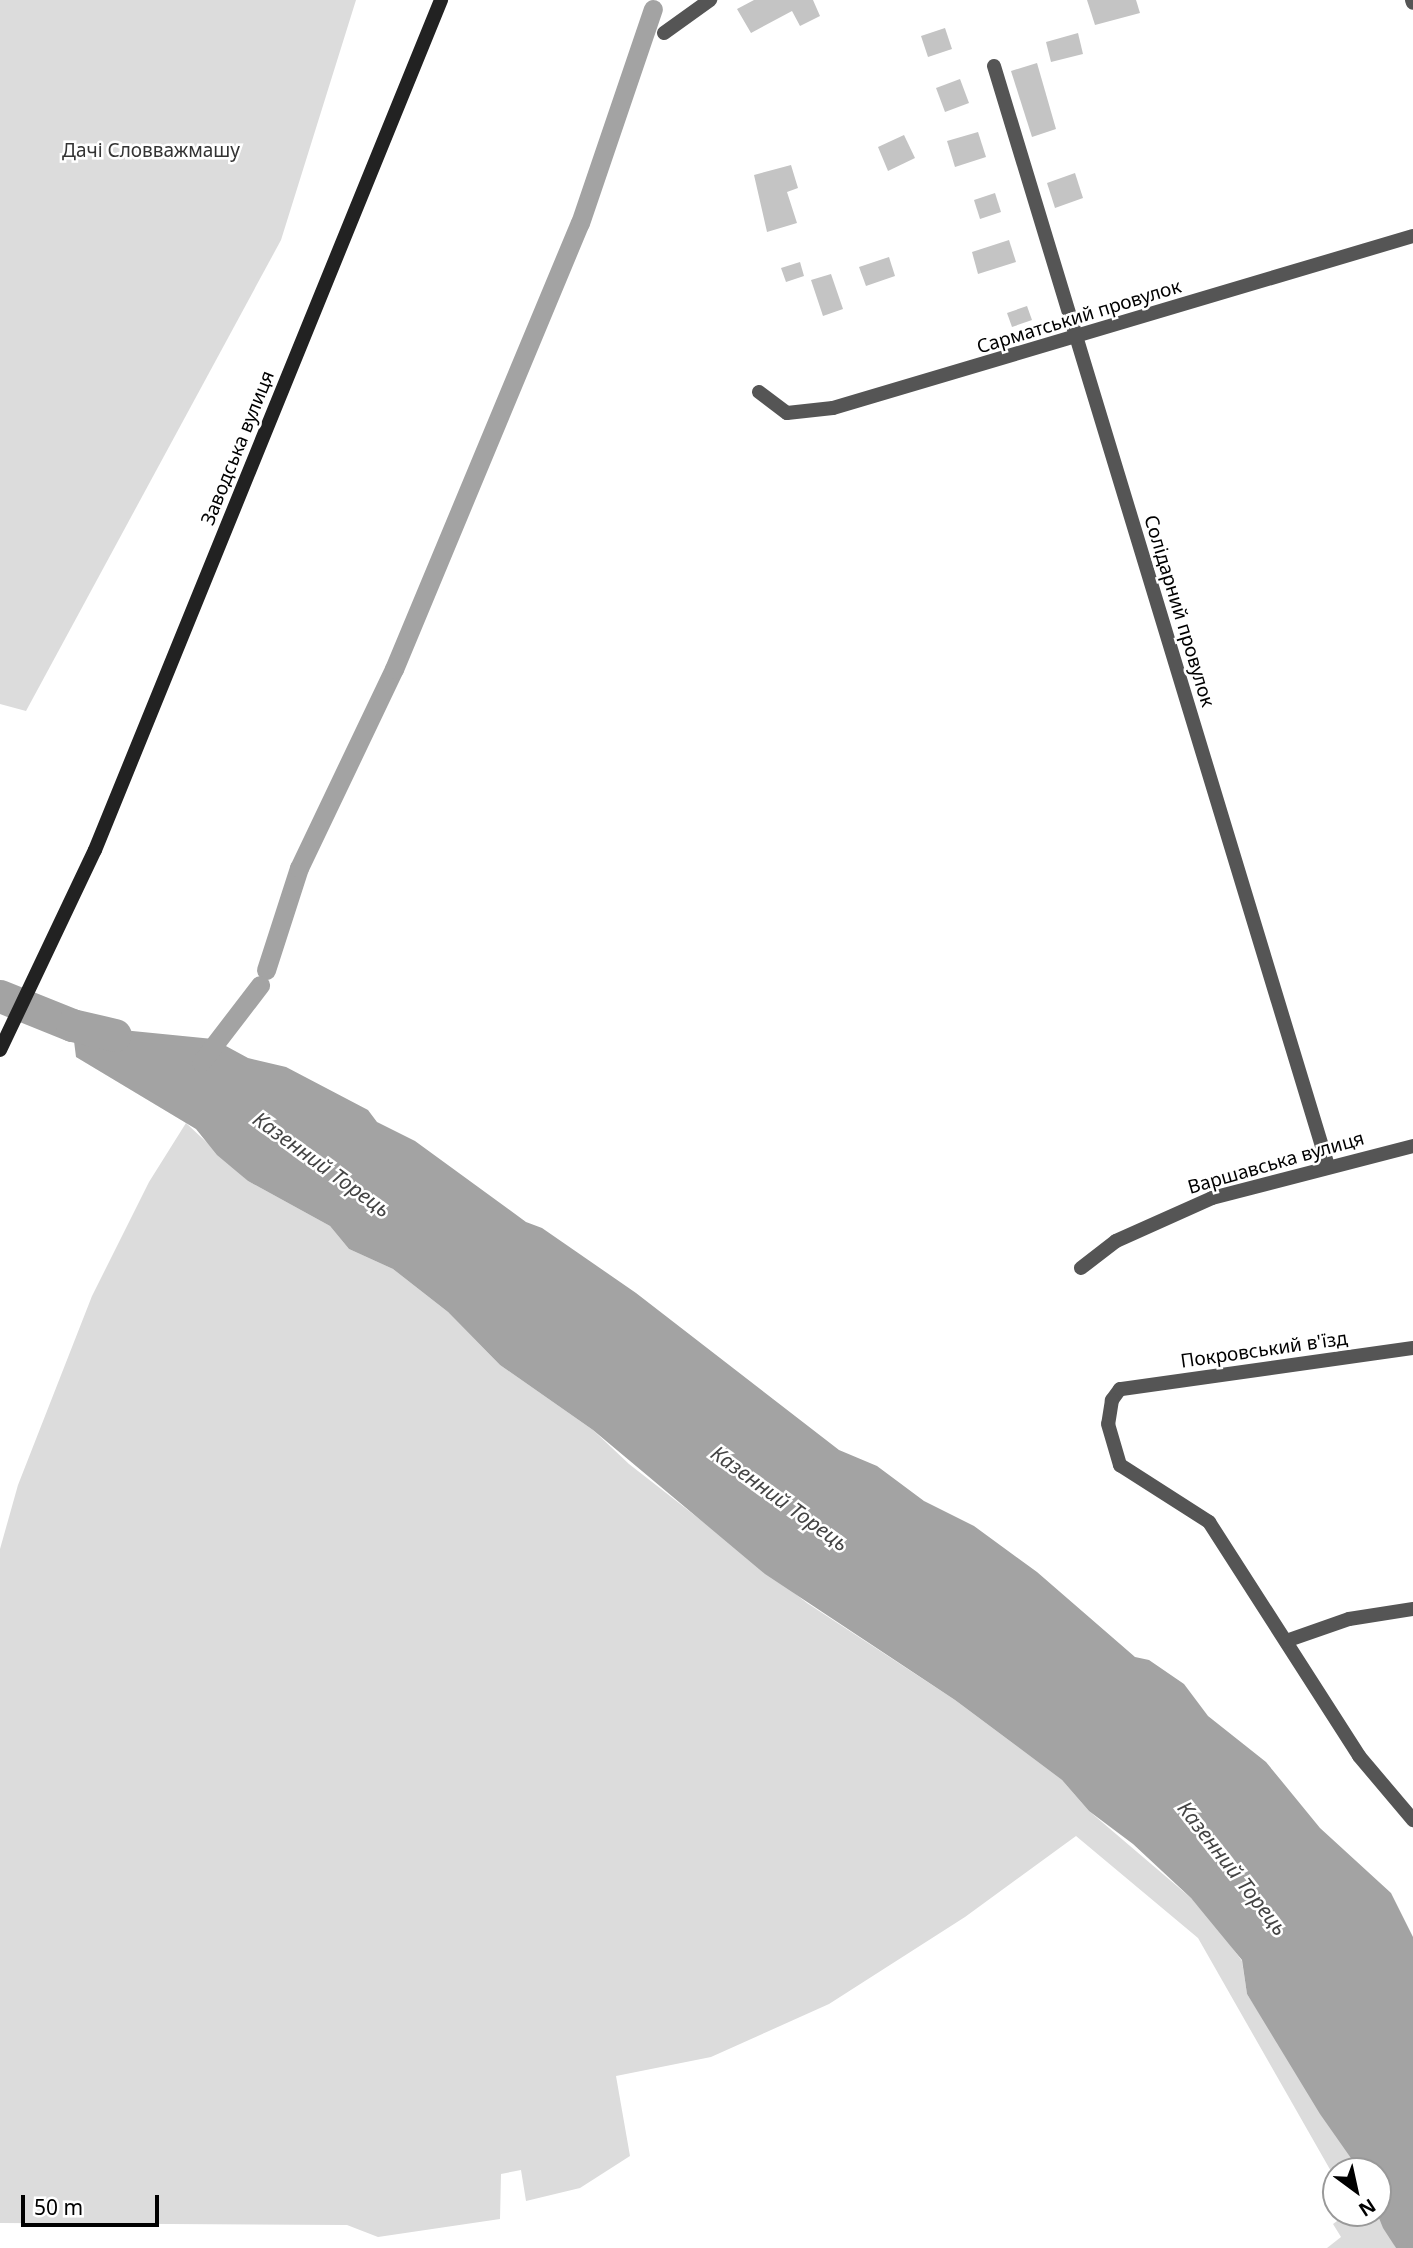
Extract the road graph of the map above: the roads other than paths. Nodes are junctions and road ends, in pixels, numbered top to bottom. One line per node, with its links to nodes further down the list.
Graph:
1 (441, 0): 8 (street, Заводська вулиця)
2 (710, 0): 3 (street)
3 (664, 33)
4 (994, 66): 6 (street, Солідарний провулок)
5 (1413, 236): 6 (street, Сарматський провулок)
6 (1077, 339): 7 (street, Сарматський провулок); 10 (street, Солідарний провулок)
7 (759, 392)
8 (0, 1050)
9 (1413, 1146): 10 (street, Варшавська вулиця)
10 (1328, 1166): 11 (street, Варшавська вулиця)
11 (1081, 1268)
12 (1413, 1348): 14 (street, Покровський в'їзд)
13 (1413, 1609): 14 (street)
14 (1286, 1641): 15 (street)
15 (1413, 1820)

